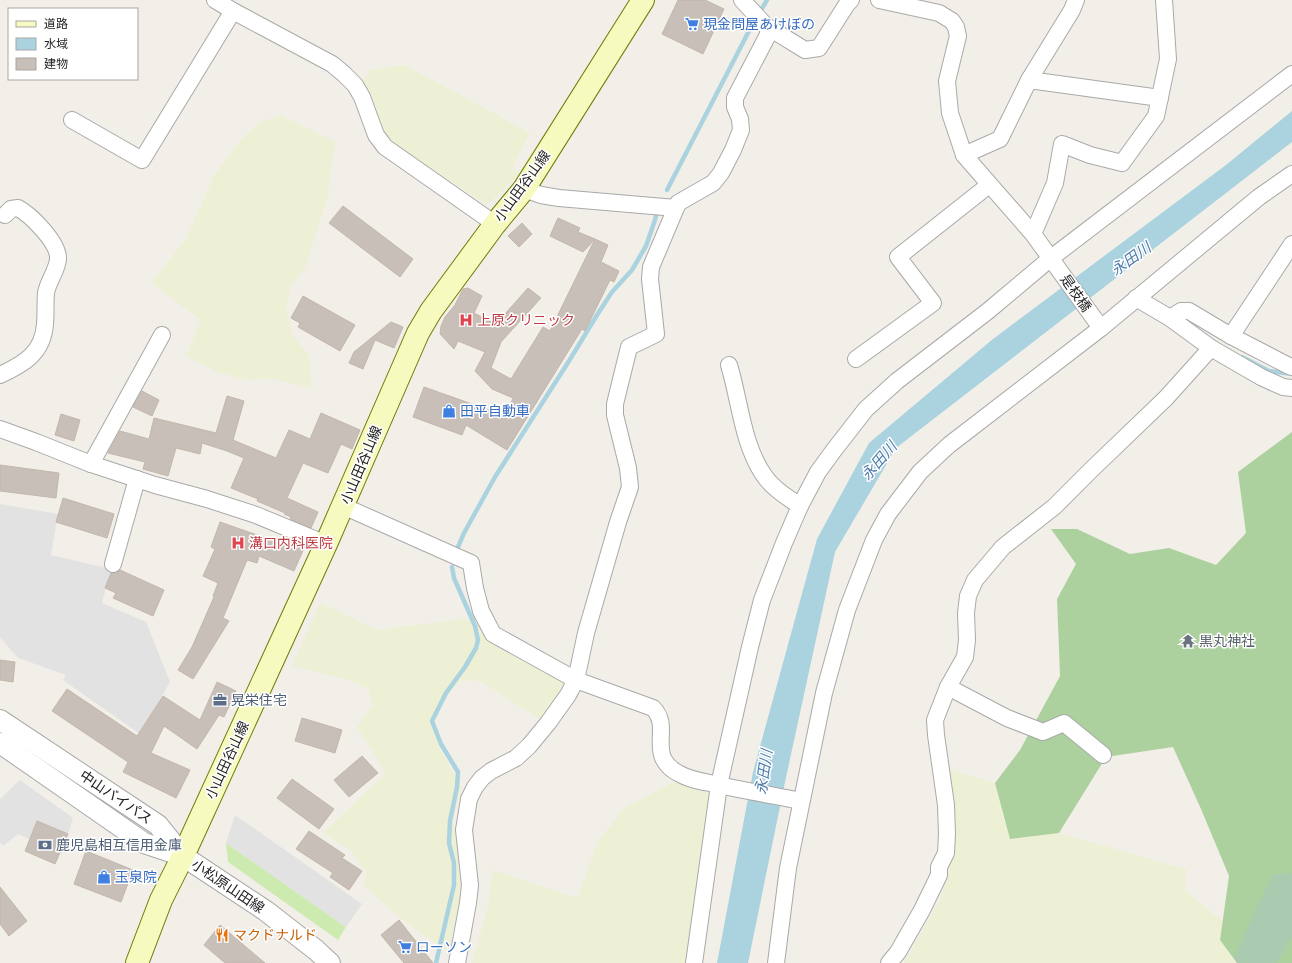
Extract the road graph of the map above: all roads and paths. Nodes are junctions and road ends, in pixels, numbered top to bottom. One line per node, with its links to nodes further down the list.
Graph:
1 (215, 0): 8 (street)
2 (643, 0): 17 (main road, 小山田谷山線)
3 (742, 0): 9 (street)
4 (851, 0): 9 (street)
5 (879, 0): 14 (street)
6 (1076, 0): 11 (street)
7 (1164, 0): 12 (street)
8 (233, 11): 13 (street); 20 (street)
9 (770, 29): 18 (street)
10 (1292, 74): 23 (street)
11 (1029, 80): 12 (street); 14 (street)
12 (1160, 98): 21 (street)
13 (72, 120)
14 (964, 155): 16 (street, 是枝橋)
15 (1292, 174): 24 (street)
16 (989, 185): 21 (street, 是枝橋); 30 (street)
17 (524, 189): 18 (street); 20 (main road, 小山田谷山線)
18 (676, 208): 42 (street)
19 (5, 215): 33 (street)
20 (495, 224): 38 (main road, 小山田谷山線)
21 (1033, 234): 23 (street, 是枝橋)
22 (1292, 244): 28 (street)
23 (1051, 258): 26 (street, 是枝橋); 39 (street)
24 (1136, 298): 25 (street); 26 (street)
25 (1170, 318): 28 (street); 29 (street)
26 (1101, 328): 48 (street)
27 (162, 335): 36 (street)
28 (1231, 336): 32 (street)
29 (1211, 348): 34 (street); 43 (street)
30 (856, 359)
31 (728, 366): 39 (street)
32 (1292, 366)
33 (0, 375)
34 (1292, 388)
35 (0, 429): 36 (street)
36 (91, 464): 37 (street)
37 (137, 479): 40 (street); 41 (street)
38 (343, 506): 40 (main road, 小山田谷山線); 42 (street)
39 (800, 506): 47 (street)
40 (326, 544): 49 (main road, 小山田谷山線)
41 (113, 564)
42 (576, 680): 47 (street); 52 (street)
43 (948, 687): 46 (street); 55 (street)
44 (0, 720): 49 (street, 中山バイパス)
45 (0, 743): 49 (street, 中山バイパス)
46 (1102, 755)
47 (719, 785): 48 (street); 53 (street)
48 (801, 801): 54 (street)
49 (183, 856): 50 (main road, 小山田谷山線); 51 (street, 小松原山田線)
50 (137, 963)
51 (330, 963)
52 (456, 963)
53 (694, 963)
54 (776, 963)
55 (889, 963)

